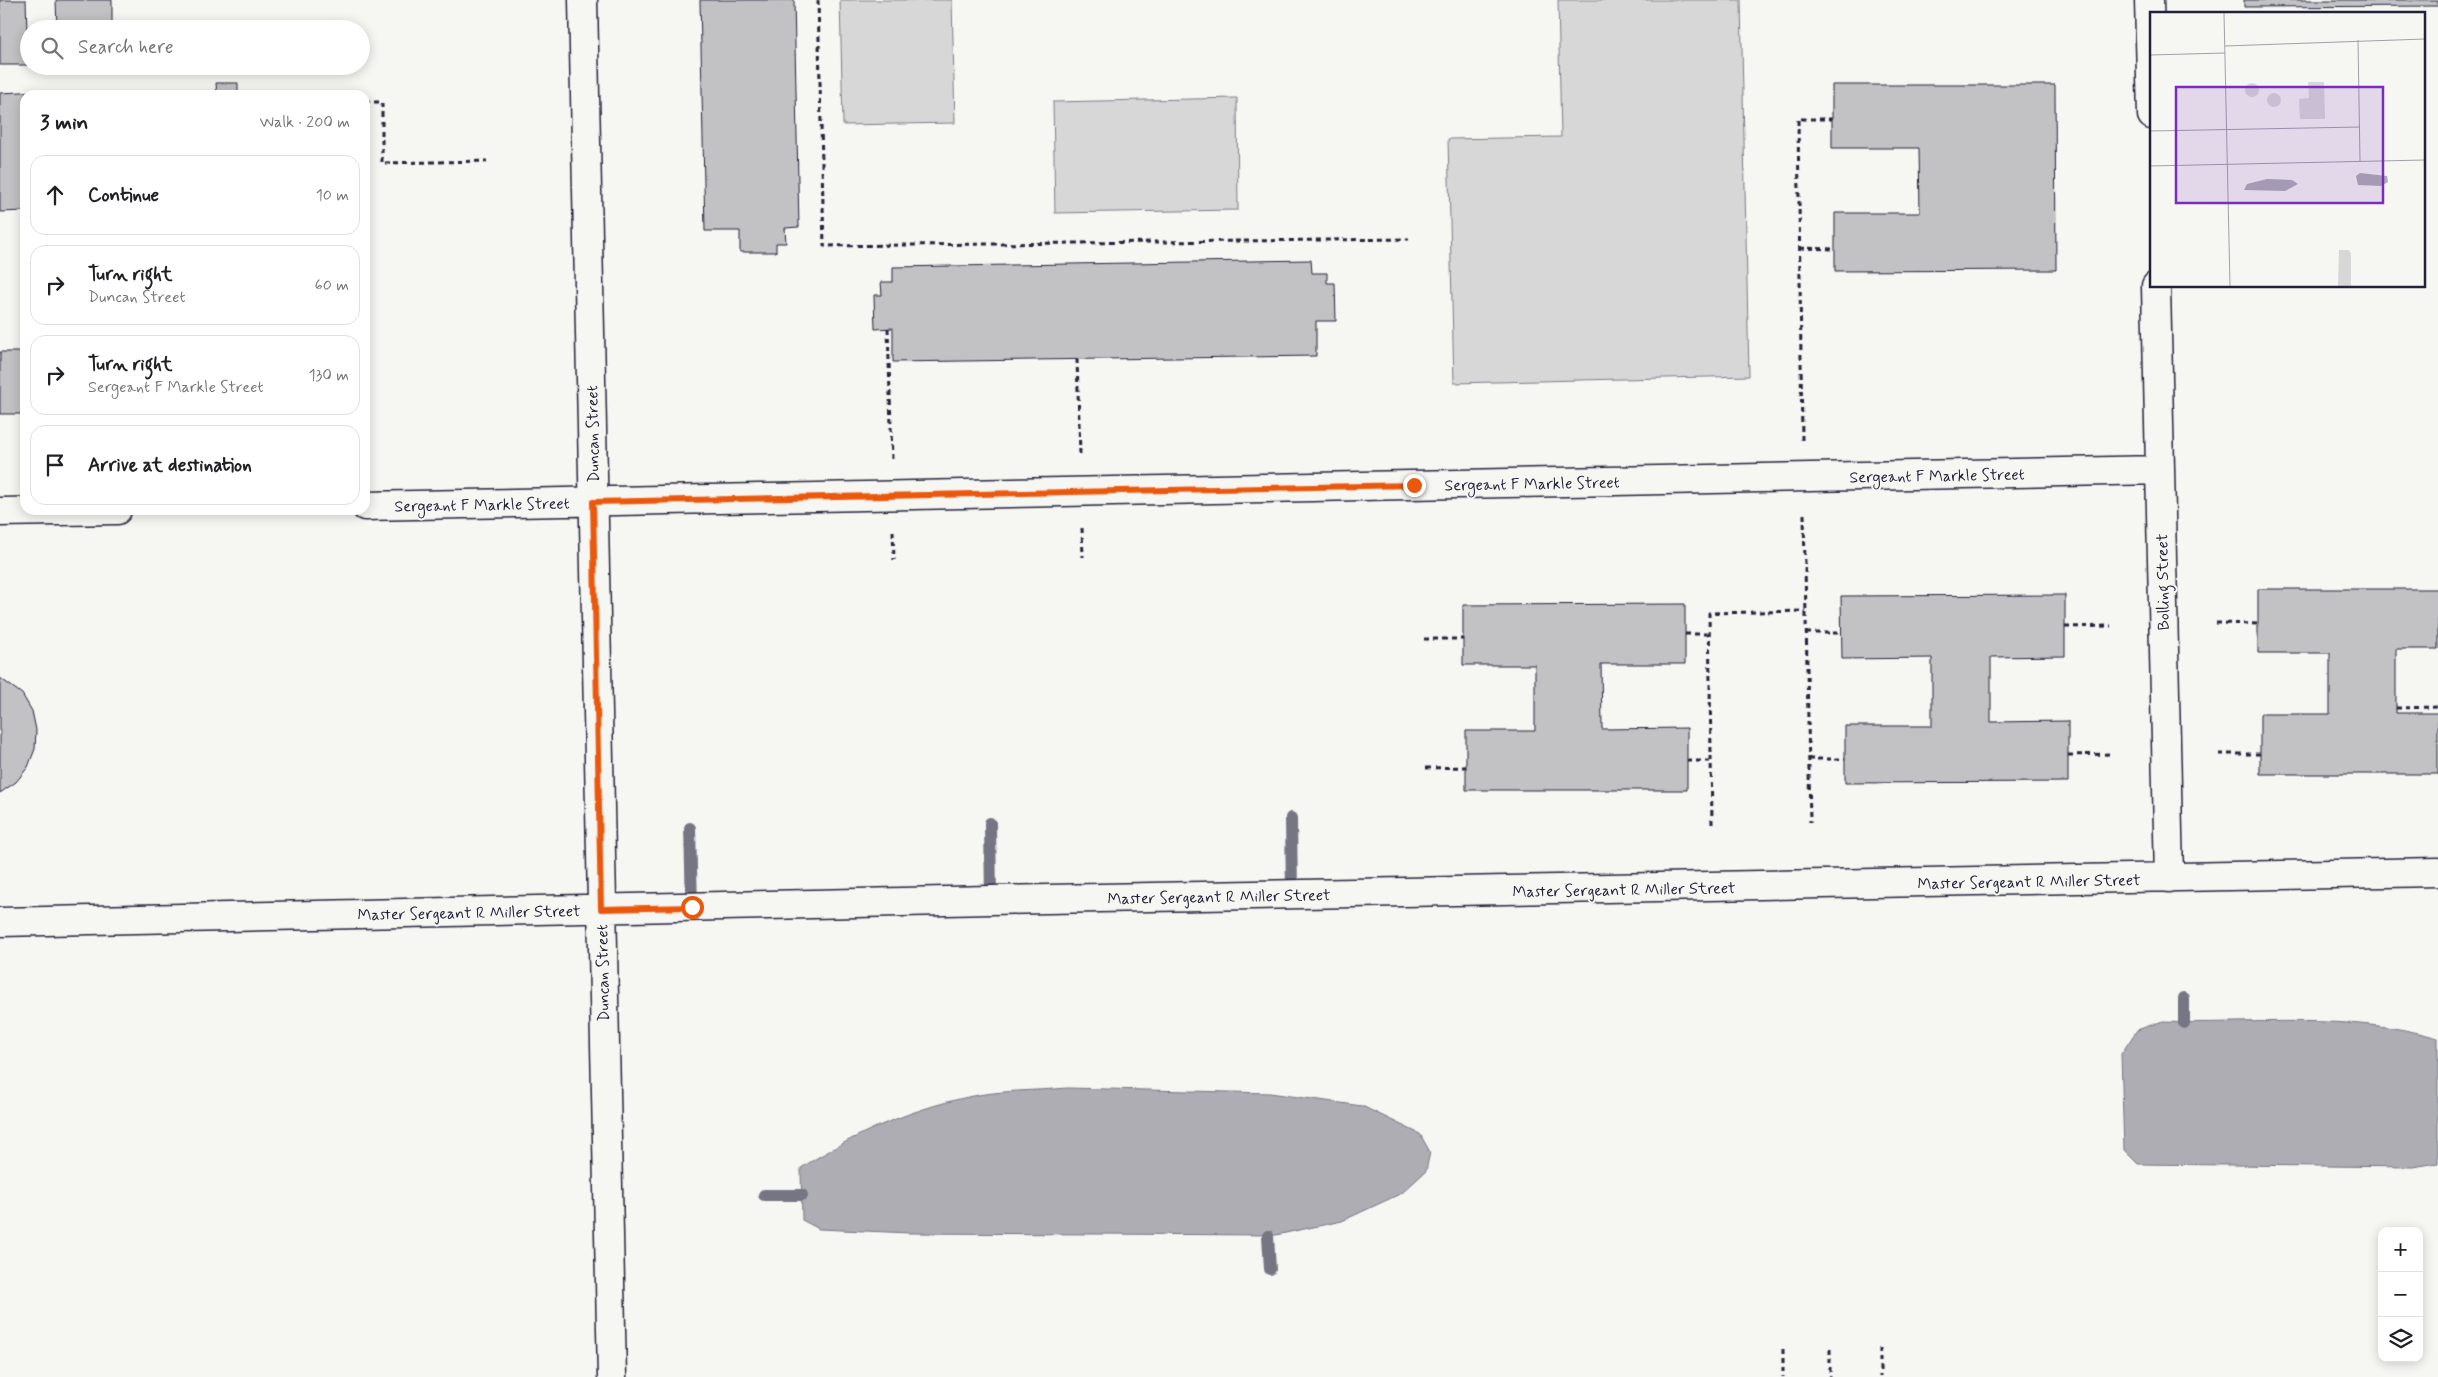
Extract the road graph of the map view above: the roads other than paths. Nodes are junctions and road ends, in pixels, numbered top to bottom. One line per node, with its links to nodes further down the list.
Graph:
1 (583, 0): 6 (street, Duncan Street)
2 (2149, 0): 3 (street)
3 (2150, 38)
4 (2156, 288): 5 (street, Bolling Street)
5 (2160, 470): 6 (street, Sergeant F Markle Street); 11 (street, Bolling Street)
6 (593, 502): 7 (street, Sergeant F Markle Street); 12 (street, Duncan Street)
7 (370, 506)
8 (0, 512): 9 (street)
9 (20, 512)
10 (2438, 872): 11 (street, Master Sergeant R Miller Street)
11 (2169, 878): 12 (street, Master Sergeant R Miller Street)
12 (601, 909): 13 (street, Master Sergeant R Miller Street); 14 (street, Duncan Street)
13 (0, 922)
14 (612, 1377)

